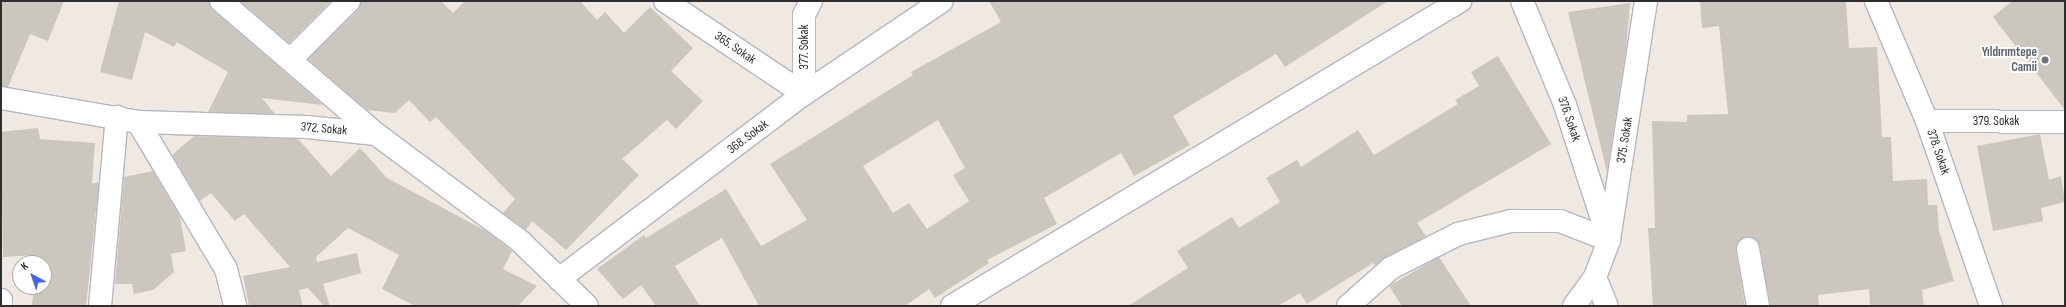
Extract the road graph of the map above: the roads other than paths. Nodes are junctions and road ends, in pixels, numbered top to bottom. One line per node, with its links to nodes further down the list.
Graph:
1 (221, 1): 10 (street)
2 (350, 1): 10 (street)
3 (666, 1): 11 (street, 365. Sokak)
4 (811, 1): 11 (street, 377. Sokak)
5 (942, 1): 11 (street, 368. Sokak)
6 (1460, 1): 26 (street)
7 (1522, 1): 17 (street, 376. Sokak)
8 (1646, 1): 17 (street, 375. Sokak)
9 (1876, 1): 14 (street, 378. Sokak)
10 (291, 59): 16 (street)
11 (804, 94): 20 (street, 368. Sokak)
12 (1, 98): 13 (street, 372. Sokak)
13 (127, 120): 16 (street, 372. Sokak); 23 (street); 24 (street)
14 (1927, 121): 15 (street, 379. Sokak); 31 (street, 378. Sokak)
15 (2065, 122)
16 (376, 134): 20 (street)
17 (1609, 240): 19 (street, 375. Sokak); 27 (street)
18 (1748, 249): 30 (street)
19 (1595, 277): 28 (street); 29 (street)
20 (559, 279): 25 (street)
21 (1, 300): 22 (street)
22 (1, 306)
23 (100, 306)
24 (235, 306)
25 (587, 306)
26 (952, 306)
27 (1348, 306)
28 (1574, 306)
29 (1607, 306)
30 (1758, 306)
31 (1991, 306)

